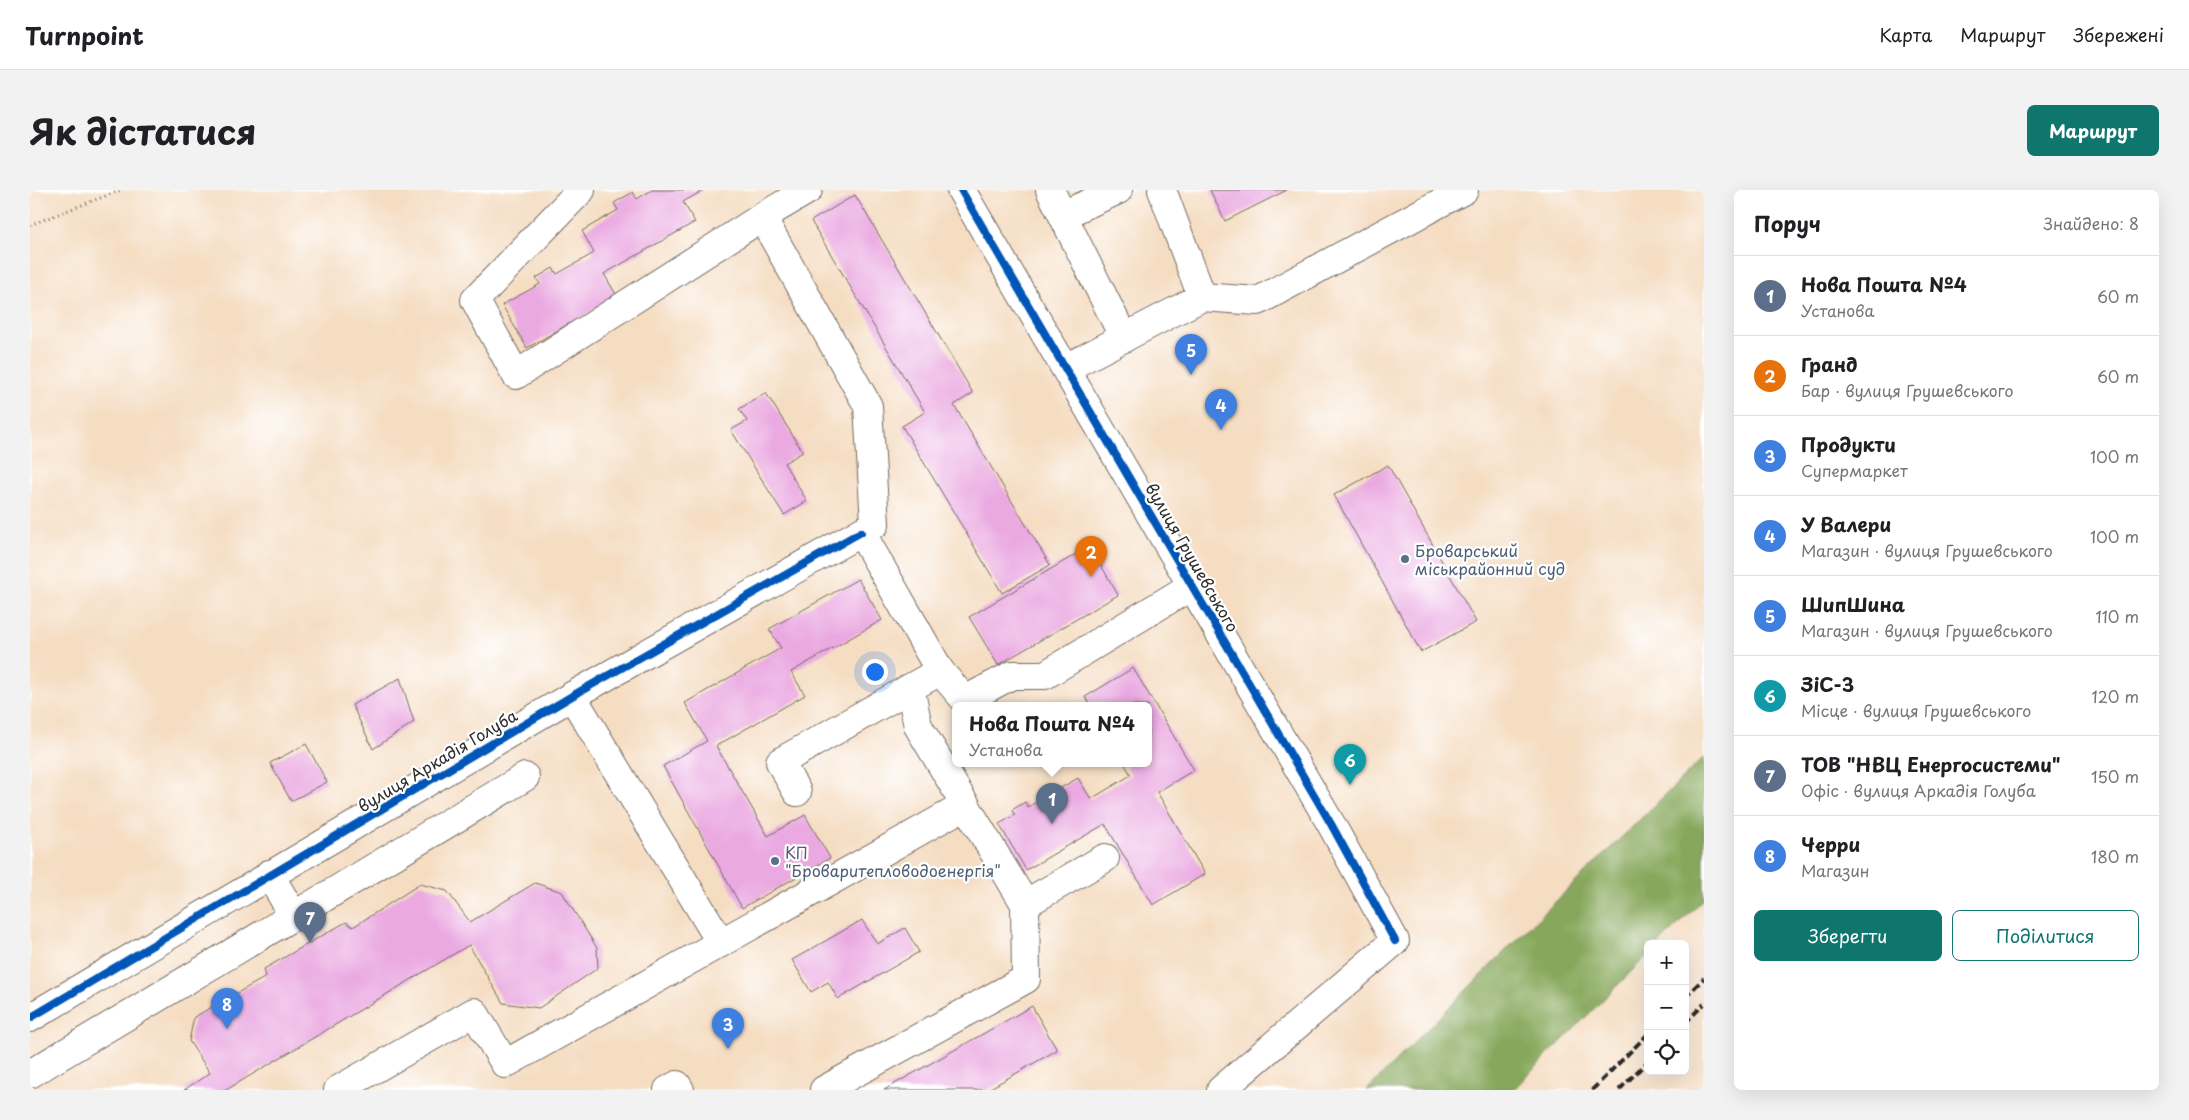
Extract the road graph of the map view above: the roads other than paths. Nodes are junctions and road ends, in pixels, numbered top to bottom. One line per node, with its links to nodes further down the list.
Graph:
1 (582, 190): 9 (street)
2 (808, 190): 9 (street)
3 (961, 190): 12 (street, вулиця Грушевського)
4 (1050, 190): 8 (street)
5 (1118, 190): 8 (street)
6 (1162, 190): 10 (street)
7 (1464, 190): 10 (street)
8 (1063, 215): 11 (street)
9 (762, 217): 13 (street)
10 (1202, 297): 11 (street)
11 (1124, 338): 12 (street)
12 (1066, 368): 14 (street, вулиця Грушевського)
13 (861, 532): 15 (street); 17 (street, вулиця Аркадія Голуба)
14 (1193, 586): 15 (street); 32 (street, вулиця Грушевського)
15 (940, 671): 16 (street)
16 (910, 688): 19 (street); 20 (street)
17 (572, 696): 22 (street, вулиця Аркадія Голуба); 25 (street)
18 (526, 777): 24 (street)
19 (797, 792)
20 (966, 805): 23 (street); 25 (street)
21 (1105, 858): 23 (street)
22 (269, 874): 24 (street); 26 (street, вулиця Аркадія Голуба)
23 (1025, 904): 31 (street)
24 (294, 916): 27 (street)
25 (721, 943): 28 (street)
26 (30, 1018)
27 (30, 1074)
28 (338, 1090)
29 (668, 1090): 30 (street)
30 (680, 1090)
31 (824, 1090)
32 (1221, 1090)

